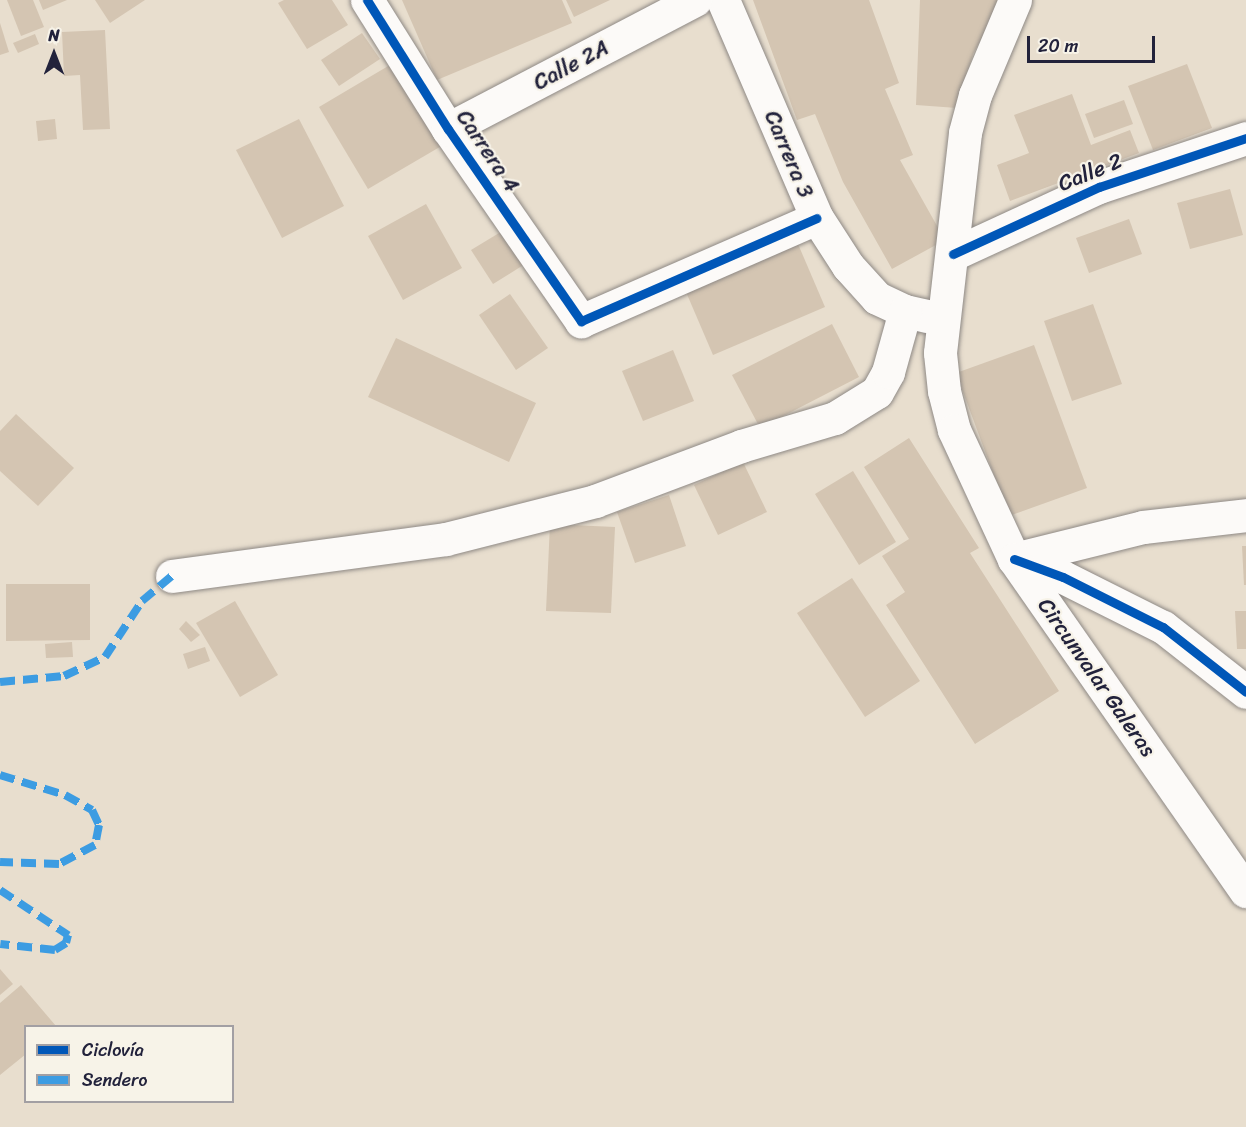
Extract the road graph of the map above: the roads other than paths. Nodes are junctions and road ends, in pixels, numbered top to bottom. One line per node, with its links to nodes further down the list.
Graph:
1 (367, 0): 5 (street, Carrera 4)
2 (695, 0): 5 (street, Calle 2A)
3 (723, 0): 7 (street, Carrera 3)
4 (1015, 0): 8 (street, Circunvalar Galeras)
5 (448, 129): 7 (street, Carrera 4)
6 (1246, 138): 8 (street, Calle 2)
7 (817, 218): 9 (street, Carrera 3)
8 (952, 254): 10 (street, Circunvalar Galeras)
9 (905, 311): 10 (street, Carrera 3); 13 (street)
10 (943, 320): 12 (street, Circunvalar Galeras)
11 (1246, 515): 12 (street)
12 (1014, 559): 14 (street); 15 (street, Circunvalar Galeras)
13 (172, 576)
14 (1246, 692)
15 (1246, 891)

